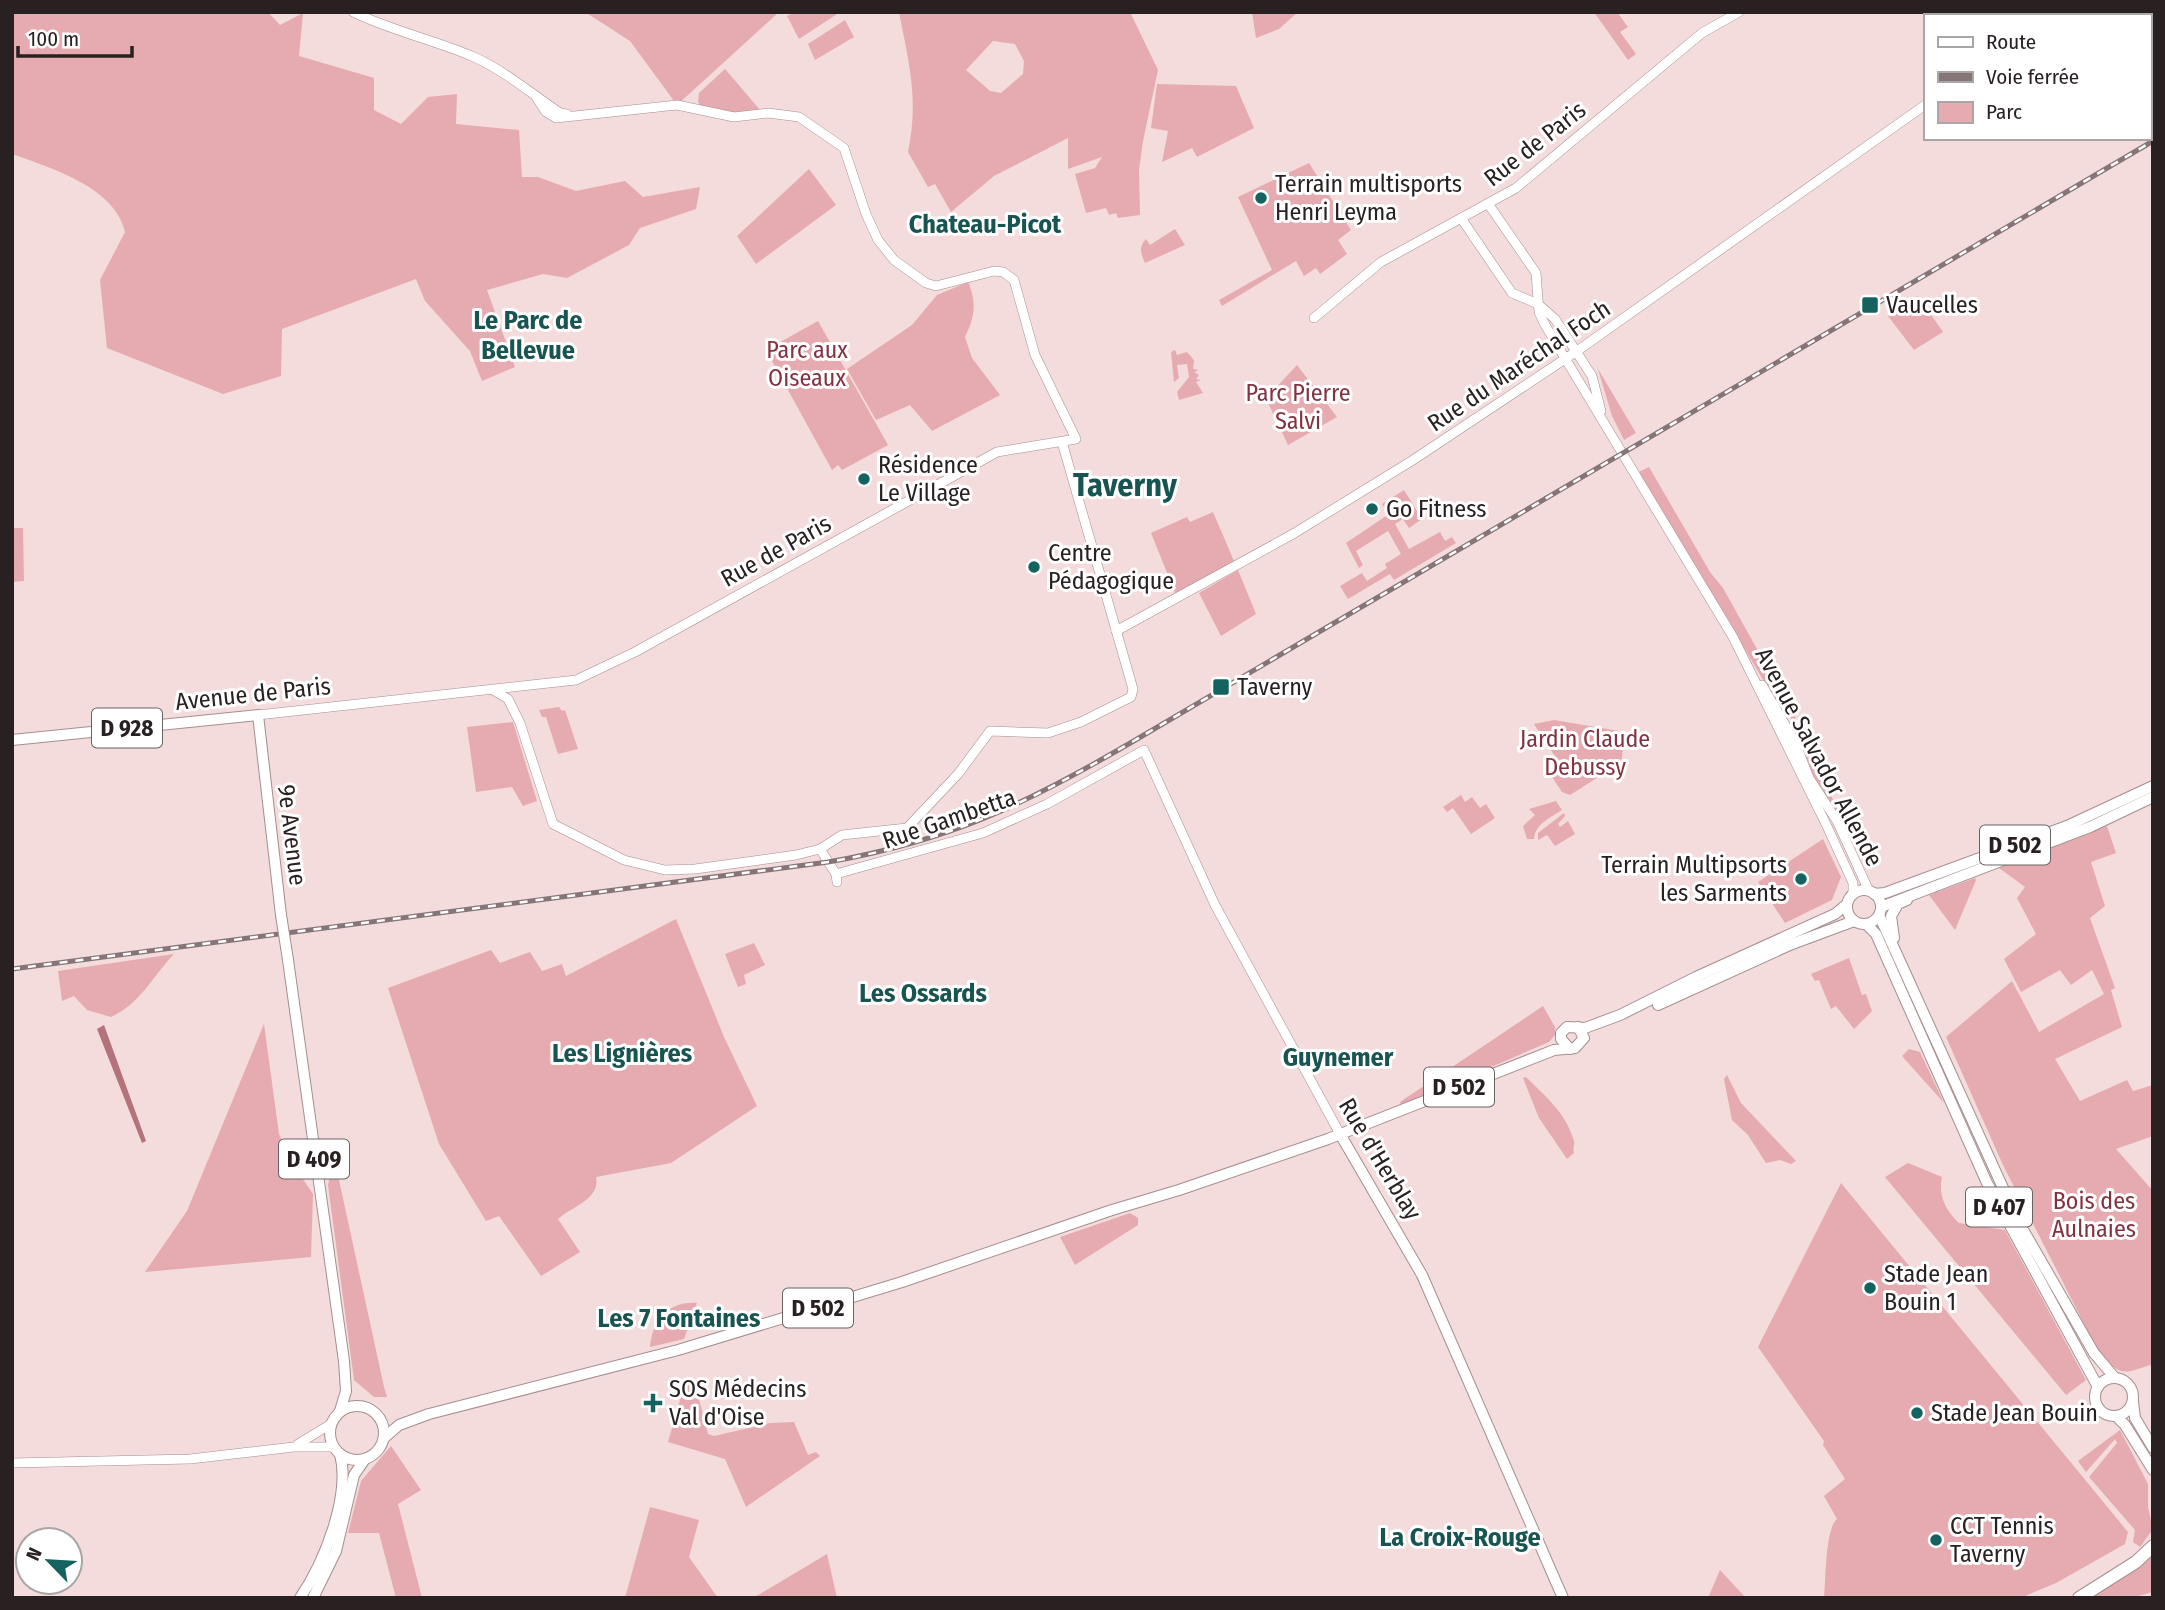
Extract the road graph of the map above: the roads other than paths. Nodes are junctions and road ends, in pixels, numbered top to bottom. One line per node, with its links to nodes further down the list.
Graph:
1 (353, 12): 11 (street, Rue de Paris / D 928)
2 (1739, 12): 4 (street, Rue de Paris)
3 (1924, 106): 8 (street, Rue du Maréchal Foch)
4 (1489, 205): 5 (street, Rue de Paris); 6 (street, D 407)
5 (1461, 218): 6 (street, D 407); 7 (street, Rue de Paris)
6 (1538, 304): 8 (street, Avenue Salvador Allende / D 407); 9 (street, Avenue Salvador Allende / D 407)
7 (1314, 318)
8 (1577, 351): 9 (street, Rue du Maréchal Foch); 10 (street, Avenue Salvador Allende / D 407)
9 (1567, 358): 10 (street, Avenue Salvador Allende / D 407); 12 (street, Rue du Maréchal Foch)
10 (1602, 416): 13 (street, Avenue Salvador Allende / D 407)
11 (1062, 442): 12 (street); 14 (street, Rue de Paris / D 928)
12 (1116, 631): 22 (street)
13 (1735, 641): 24 (street, Avenue Salvador Allende / D 407); 25 (street, Avenue Salvador Allende / D 407)
14 (523, 686): 15 (street, Rue de Paris / D 928); 16 (street)
15 (493, 691): 16 (street); 17 (street, Avenue de Paris / D 928)
16 (513, 708): 22 (street)
17 (258, 715): 18 (main road, Avenue de Paris / D 928); 35 (main road, 9e Avenue / D 409, bridge)
18 (12, 740)
19 (1144, 750): 22 (street, Rue Gambetta); 34 (street, Rue d'Herblay)
20 (2153, 786): 24 (main road, D 502)
21 (2153, 797): 23 (main road, D 502)
22 (820, 849)
23 (1924, 891): 26 (main road, D 502); 33 (main road)
24 (1871, 892): 25 (main road); 26 (main road, D 407)
25 (1850, 899): 27 (main road, D 407); 28 (main road)
26 (1880, 911): 27 (main road); 33 (main road, D 407)
27 (1860, 922): 30 (main road); 37 (main road, D 407)
28 (1578, 1027): 29 (main road); 30 (main road)
29 (1561, 1035): 31 (main road); 32 (main road, D 502)
30 (1583, 1041): 31 (main road)
31 (1570, 1048): 32 (main road, D 502)
32 (1517, 1063): 34 (main road, D 502)
33 (1956, 1086): 36 (main road, D 407)
34 (1338, 1130): 41 (main road, D 502); 55 (main road, Rue d'Herblay)
35 (344, 1361): 39 (main road, D 409); 40 (main road, D 409)
36 (2115, 1378): 37 (main road); 38 (main road)
37 (2098, 1387): 43 (main road)
38 (2133, 1402): 43 (main road); 47 (main road)
39 (365, 1406): 40 (main road); 42 (main road)
40 (341, 1411): 44 (main road)
41 (429, 1414): 42 (main road, D 502); 45 (main road, D 502)
42 (379, 1416): 45 (main road)
43 (2116, 1416): 51 (main road)
44 (331, 1424): 46 (street); 48 (main road)
45 (384, 1438): 49 (main road)
46 (293, 1447): 48 (street); 50 (street)
47 (2153, 1448)
48 (337, 1451): 49 (main road); 53 (main road)
49 (365, 1459): 54 (main road)
50 (12, 1463)
51 (2153, 1470)
52 (2153, 1546): 56 (highway)
53 (300, 1598)
54 (313, 1598)
55 (1563, 1598)
56 (2079, 1598)

